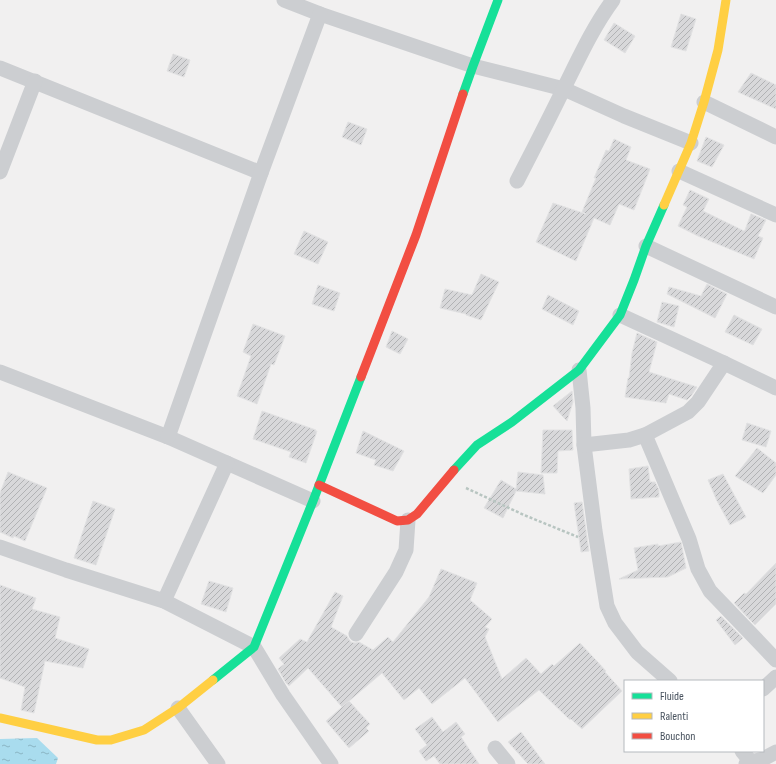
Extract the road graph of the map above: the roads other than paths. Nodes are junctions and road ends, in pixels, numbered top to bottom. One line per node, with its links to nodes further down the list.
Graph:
1 (284, 0): 5 (street)
2 (498, 0): 6 (street)
3 (613, 0): 9 (street)
4 (726, 0): 10 (street)
5 (320, 14): 6 (street); 15 (street)
6 (473, 66): 9 (street); 29 (street)
7 (0, 68): 8 (street)
8 (35, 81): 14 (street); 15 (street)
9 (564, 89): 12 (street); 16 (street)
10 (704, 102): 11 (street); 12 (street)
11 (776, 137)
12 (691, 144): 13 (street)
13 (679, 171): 17 (street); 18 (street)
14 (0, 172)
15 (261, 173): 26 (street)
16 (517, 180)
17 (776, 215)
18 (646, 246): 19 (street); 20 (street)
19 (776, 307)
20 (620, 315): 21 (street); 22 (street)
21 (724, 363): 24 (street); 25 (street)
22 (579, 370): 27 (street); 31 (street)
23 (0, 372): 26 (street)
24 (776, 388)
25 (645, 435): 27 (street); 36 (street)
26 (168, 437): 28 (street)
27 (584, 445): 38 (street)
28 (227, 463): 30 (street); 33 (street)
29 (319, 485): 30 (street); 31 (street)
30 (313, 501): 35 (street)
31 (408, 520): 34 (street)
32 (0, 547): 33 (street)
33 (164, 601): 35 (street)
34 (356, 634)
35 (254, 647): 40 (street); 46 (street)
36 (776, 660)
37 (776, 677): 39 (street)
38 (669, 680)
39 (764, 688)
40 (178, 708): 41 (street); 45 (street)
41 (0, 718)
42 (495, 748): 47 (street)
43 (776, 752): 44 (street)
44 (748, 760)
45 (218, 764)
46 (331, 764)
47 (508, 764)

